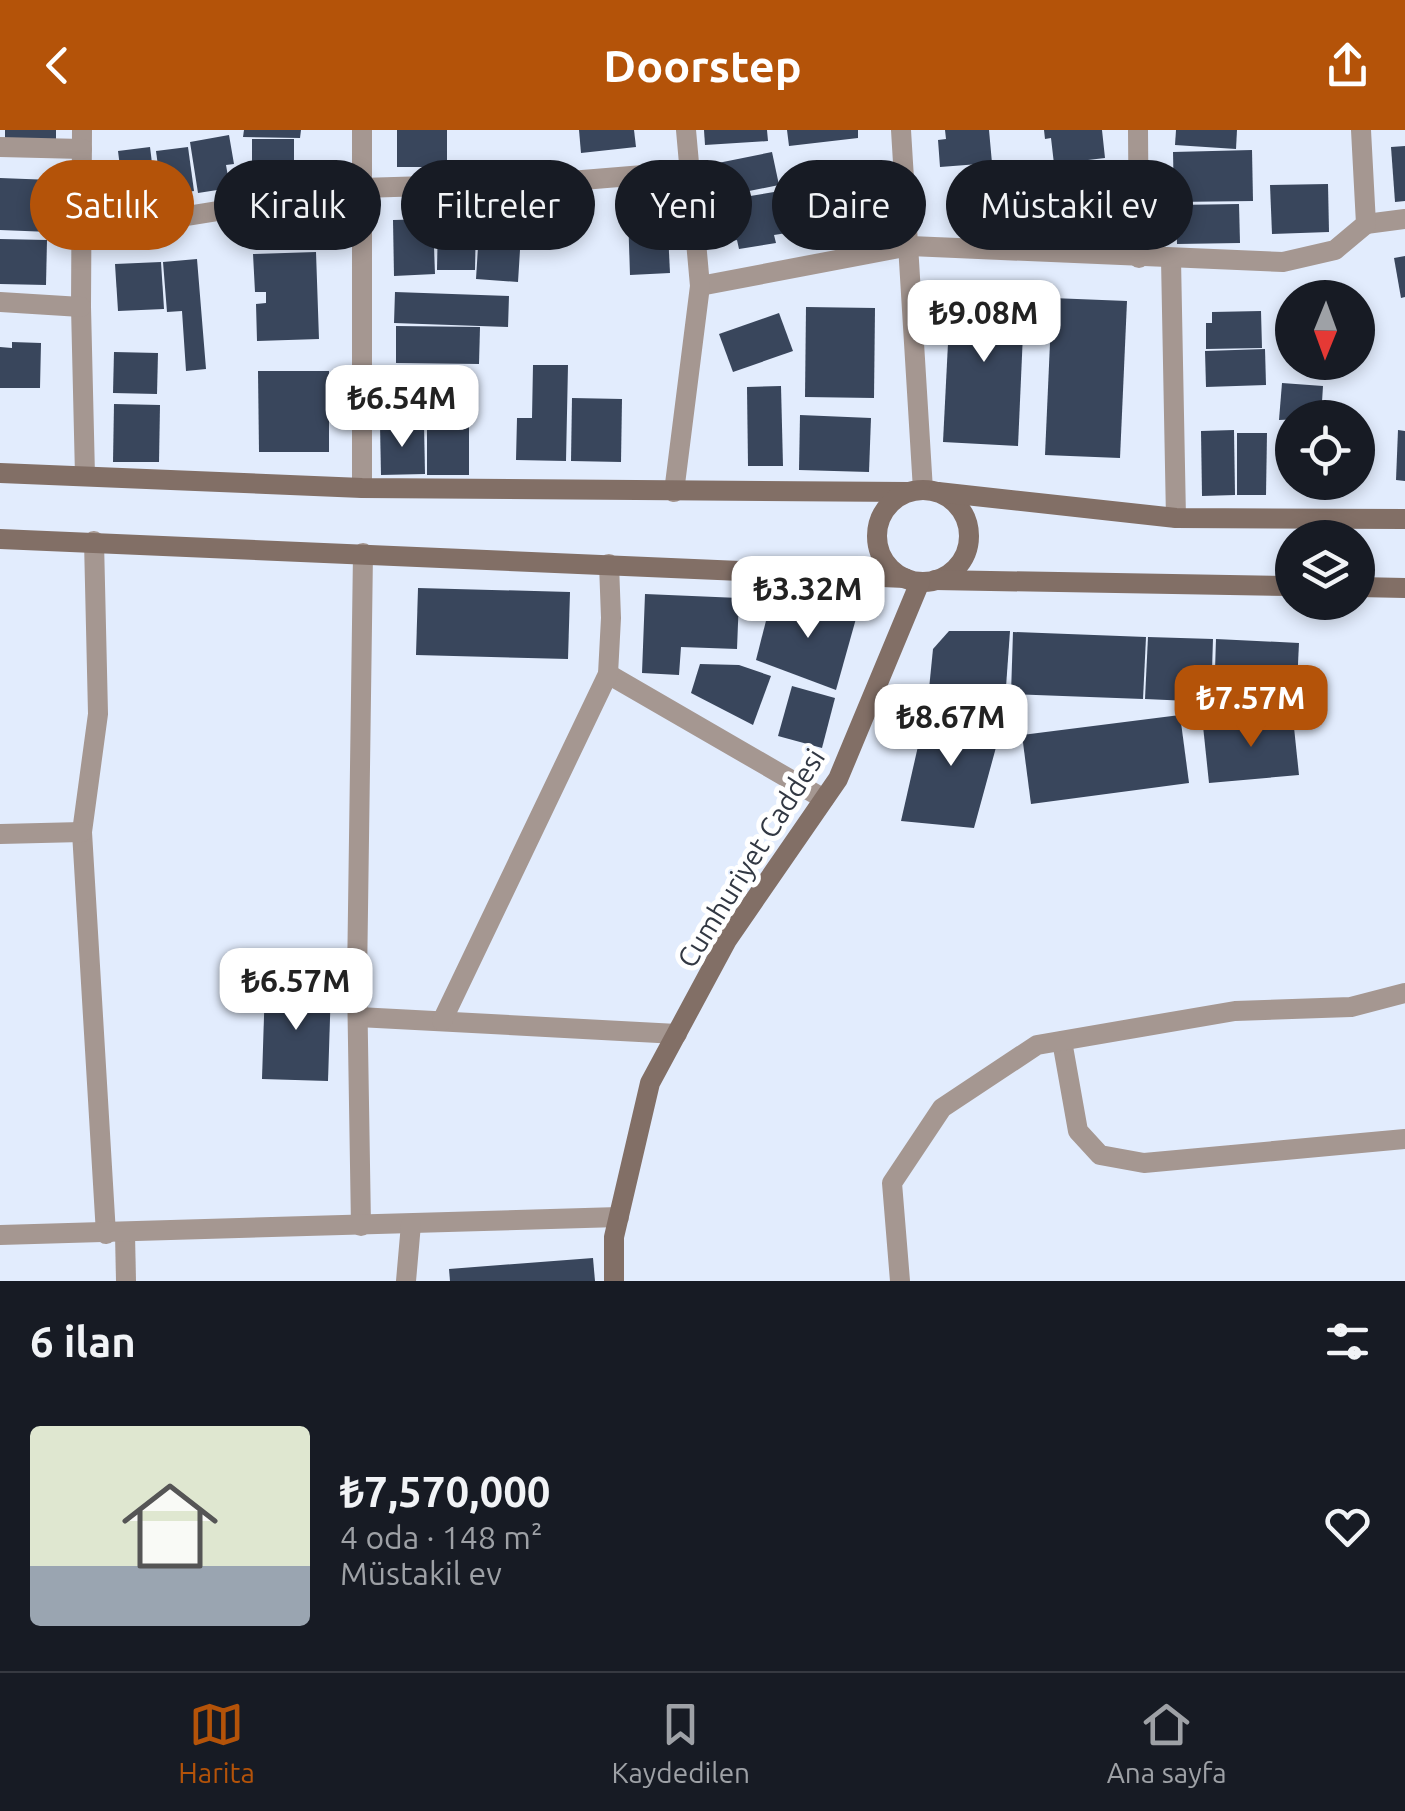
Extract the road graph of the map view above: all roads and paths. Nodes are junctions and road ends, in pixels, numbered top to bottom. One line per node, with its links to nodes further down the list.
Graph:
1 (362, 130): 8 (street)
2 (686, 130): 9 (street)
3 (900, 130): 10 (street)
4 (1138, 130): 21 (street)
5 (1361, 130): 14 (street)
6 (82, 140): 7 (street)
7 (0, 147)
8 (361, 160)
9 (690, 160)
10 (903, 160)
11 (615, 177): 12 (street)
12 (381, 187)
13 (1405, 219): 14 (street)
14 (1366, 224): 22 (street)
15 (926, 247): 21 (street)
16 (81, 250): 25 (street)
17 (361, 250): 28 (street)
18 (697, 250): 23 (street)
19 (889, 250): 23 (street)
20 (910, 250): 29 (street)
21 (1139, 258): 22 (street)
22 (1171, 259): 31 (street)
23 (700, 286): 30 (street)
24 (0, 302): 25 (street)
25 (81, 308): 27 (street)
26 (0, 473): 27 (street)
27 (85, 476): 28 (street)
28 (362, 488): 30 (street)
29 (923, 491): 30 (street); 31 (street); 37 (street); 37 (street)
30 (674, 492)
31 (1176, 518): 32 (street)
32 (1405, 520)
33 (0, 539): 34 (street)
34 (94, 541): 35 (street); 43 (street)
35 (363, 553): 36 (street); 46 (street)
36 (609, 564): 37 (street); 41 (street)
37 (920, 580): 38 (street); 42 (street, Cumhuriyet Caddesi)
38 (1275, 586)
39 (1375, 587): 40 (street)
40 (1405, 588)
41 (608, 674): 42 (street); 47 (street)
42 (824, 799): 48 (street, Cumhuriyet Caddesi)
43 (82, 832): 44 (street); 54 (street)
44 (0, 834)
45 (1405, 993): 49 (street)
46 (358, 1016): 47 (street); 53 (street)
47 (442, 1021): 48 (street)
48 (677, 1034): 51 (street, Cumhuriyet Caddesi)
49 (1062, 1041): 50 (street); 59 (street)
50 (1405, 1139)
51 (619, 1216): 52 (street); 58 (street, Cumhuriyet Caddesi)
52 (410, 1224): 53 (street); 57 (street)
53 (361, 1226): 54 (street)
54 (116, 1234): 55 (street); 56 (street)
55 (0, 1235)
56 (126, 1281)
57 (406, 1281)
58 (614, 1281)
59 (900, 1281)

